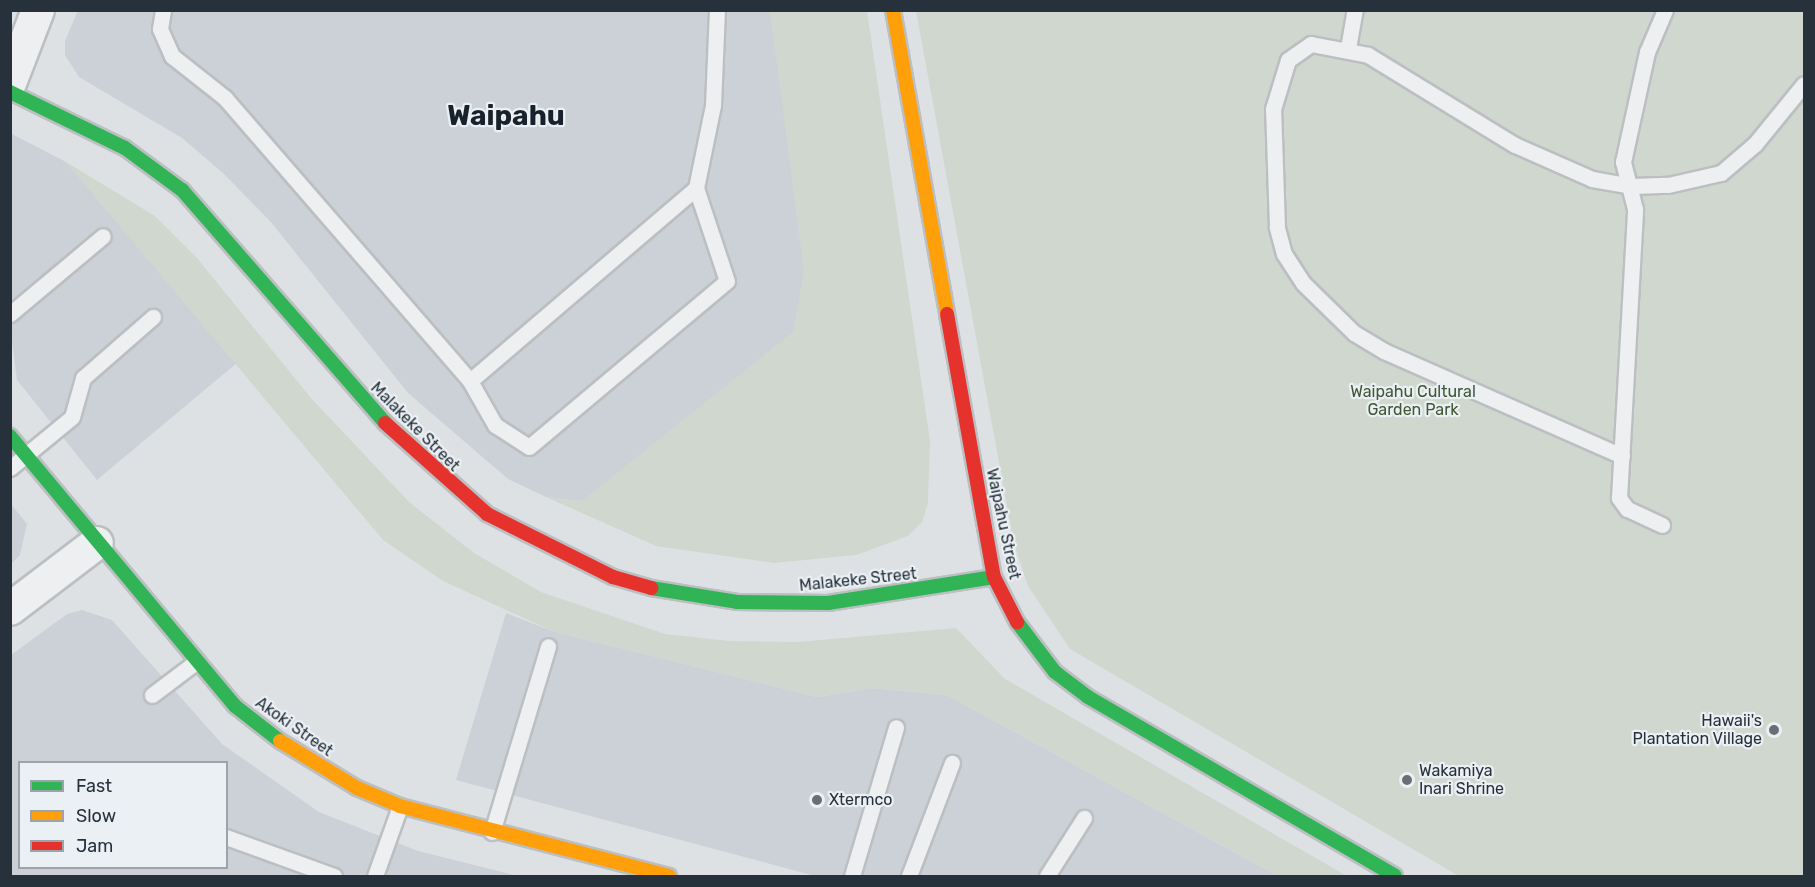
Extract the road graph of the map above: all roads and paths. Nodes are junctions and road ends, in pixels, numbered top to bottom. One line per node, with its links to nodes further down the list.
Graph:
1 (38, 10): 8 (street)
2 (163, 10): 16 (lane)
3 (717, 10): 12 (lane)
4 (893, 10): 23 (street, Waipahu Street)
5 (1355, 10): 7 (lane)
6 (1665, 10): 11 (lane)
7 (1348, 48): 11 (lane); 19 (lane)
8 (10, 83)
9 (1804, 84): 11 (lane)
10 (10, 92): 23 (street, Malakeke Street)
11 (1632, 186): 19 (lane)
12 (696, 188): 16 (lane); 16 (lane)
13 (103, 236): 14 (lane)
14 (10, 314)
15 (153, 317): 18 (lane)
16 (470, 381)
17 (10, 436): 18 (street, Akoki Street)
18 (26, 455): 20 (lane); 22 (street, Akoki Street)
19 (1622, 456): 21 (lane)
20 (10, 468)
21 (1662, 525)
22 (97, 543): 24 (street); 26 (street, Akoki Street)
23 (994, 577): 40 (street, Waipahu Street)
24 (10, 609)
25 (548, 646): 32 (lane)
26 (197, 661): 27 (lane); 30 (street, Akoki Street)
27 (152, 695)
28 (896, 727): 37 (lane)
29 (952, 763): 38 (lane)
30 (400, 806): 32 (street, Akoki Street); 35 (lane)
31 (1084, 818): 39 (lane)
32 (492, 832): 36 (street, Akoki Street)
33 (228, 838): 34 (lane)
34 (334, 876)
35 (375, 876)
36 (669, 876)
37 (852, 876)
38 (909, 876)
39 (1047, 876)
40 (1395, 876)

